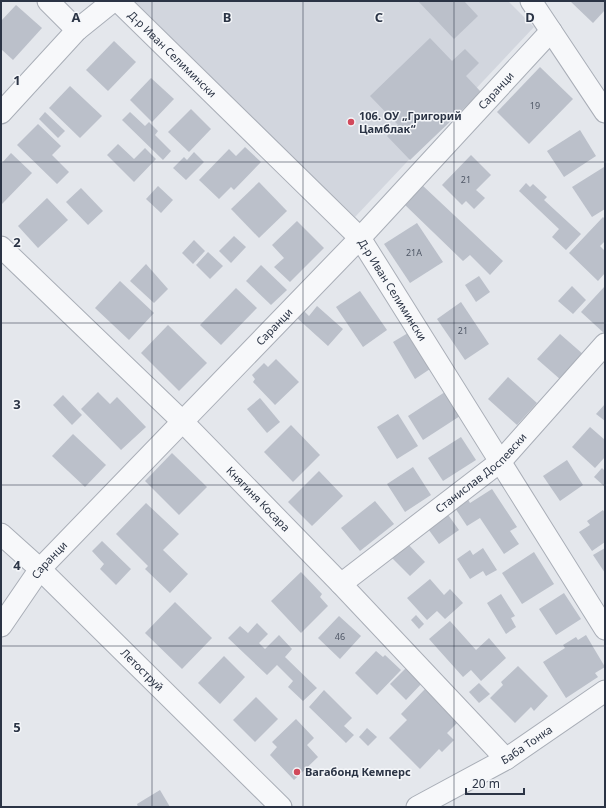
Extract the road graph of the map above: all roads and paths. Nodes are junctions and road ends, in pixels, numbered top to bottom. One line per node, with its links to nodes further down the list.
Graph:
1 (48, 1): 5 (street)
2 (113, 1): 5 (street)
3 (118, 1): 9 (street, Д-р Иван Селимински)
4 (531, 1): 6 (street)
5 (77, 30): 8 (street)
6 (551, 31): 7 (street); 9 (street, Саранци)
7 (605, 112)
8 (1, 113)
9 (360, 238): 12 (street, Саранци); 13 (street, Д-р Иван Селимински)
10 (1, 247): 12 (street, Княгиня Косара)
11 (605, 344): 13 (street, Станислав Доспевски)
12 (182, 421): 15 (street, Саранци); 16 (street, Княгиня Косара)
13 (501, 461): 16 (street, Станислав Доспевски); 18 (street, Д-р Иван Селимински)
14 (1, 534): 15 (street, Летоструй)
15 (40, 569): 17 (street, Саранци); 22 (street, Летоструй)
16 (341, 584): 20 (street, Княгиня Косара)
17 (1, 626)
18 (605, 628)
19 (605, 691): 20 (street, Баба Тонка)
20 (506, 759): 21 (street, Баба Тонка)
21 (424, 805)
22 (281, 807)

